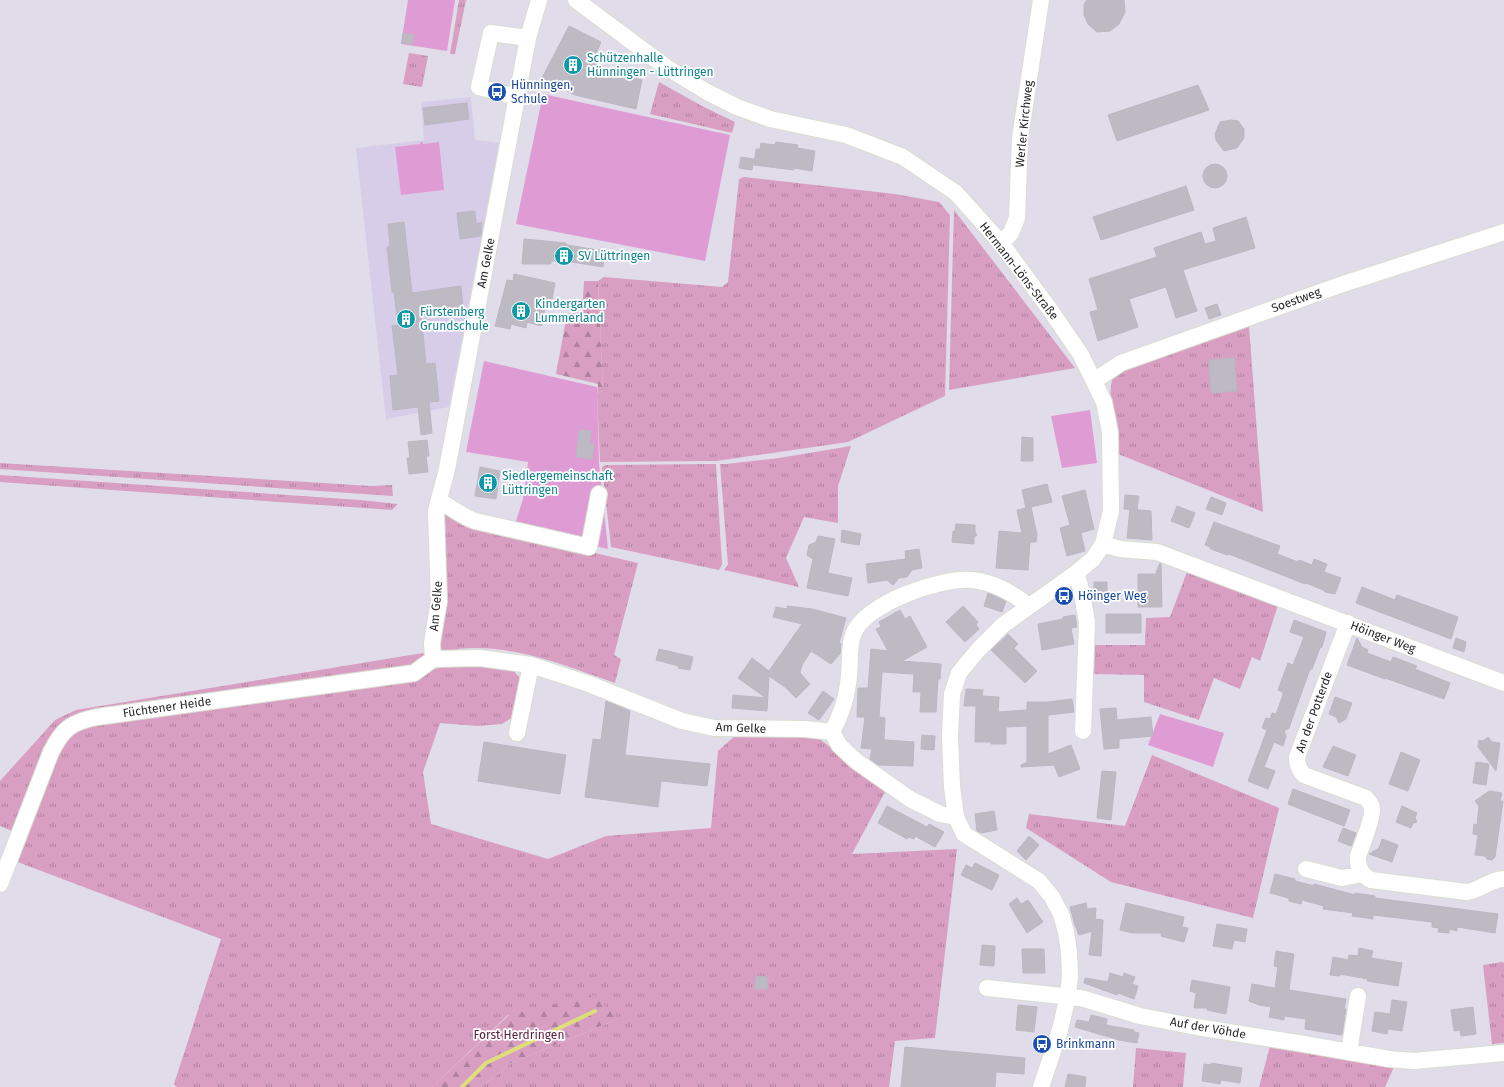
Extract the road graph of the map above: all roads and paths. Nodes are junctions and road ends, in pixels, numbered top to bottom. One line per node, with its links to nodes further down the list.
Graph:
1 (539, 0): 4 (street, Am Gelke)
2 (576, 0): 7 (street, Hermann-Löns-Straße)
3 (1041, 0): 7 (street, Werler Kirchweg)
4 (528, 38): 5 (street, Am Gelke); 5 (street)
5 (517, 97): 10 (street, Am Gelke)
6 (1504, 232): 8 (street, Soestweg)
7 (1001, 243): 8 (street, Hermann-Löns-Straße)
8 (1094, 381): 11 (street, Hermann-Löns-Straße)
9 (599, 494): 10 (street)
10 (439, 501): 15 (street, Am Gelke)
11 (1103, 544): 12 (street, Hermann-Löns-Straße); 14 (street, Höinger Weg)
12 (1076, 573): 13 (street, Hermann-Löns-Straße); 18 (street)
13 (1030, 606): 19 (street); 21 (street, Hermann-Löns-Straße)
14 (1348, 623): 17 (street, Höinger Weg); 23 (street, An der Potterde)
15 (433, 659): 16 (street, Am Gelke); 25 (street, Füchtener Heide)
16 (531, 665): 19 (street, Am Gelke); 20 (street)
17 (1504, 682)
18 (1082, 731)
19 (832, 732): 21 (street)
20 (517, 733)
21 (956, 816): 27 (street, Hermann-Löns-Straße)
22 (1306, 869): 23 (street)
23 (1362, 874): 24 (street)
24 (1504, 879)
25 (0, 884)
26 (987, 988): 27 (street, Auf der Vöhde)
27 (1068, 996): 29 (street, Auf der Vöhde); 31 (street, Hermann-Löns-Straße)
28 (1358, 996): 29 (street)
29 (1349, 1052): 30 (street, Auf der Vöhde)
30 (1504, 1053)
31 (1041, 1087)

